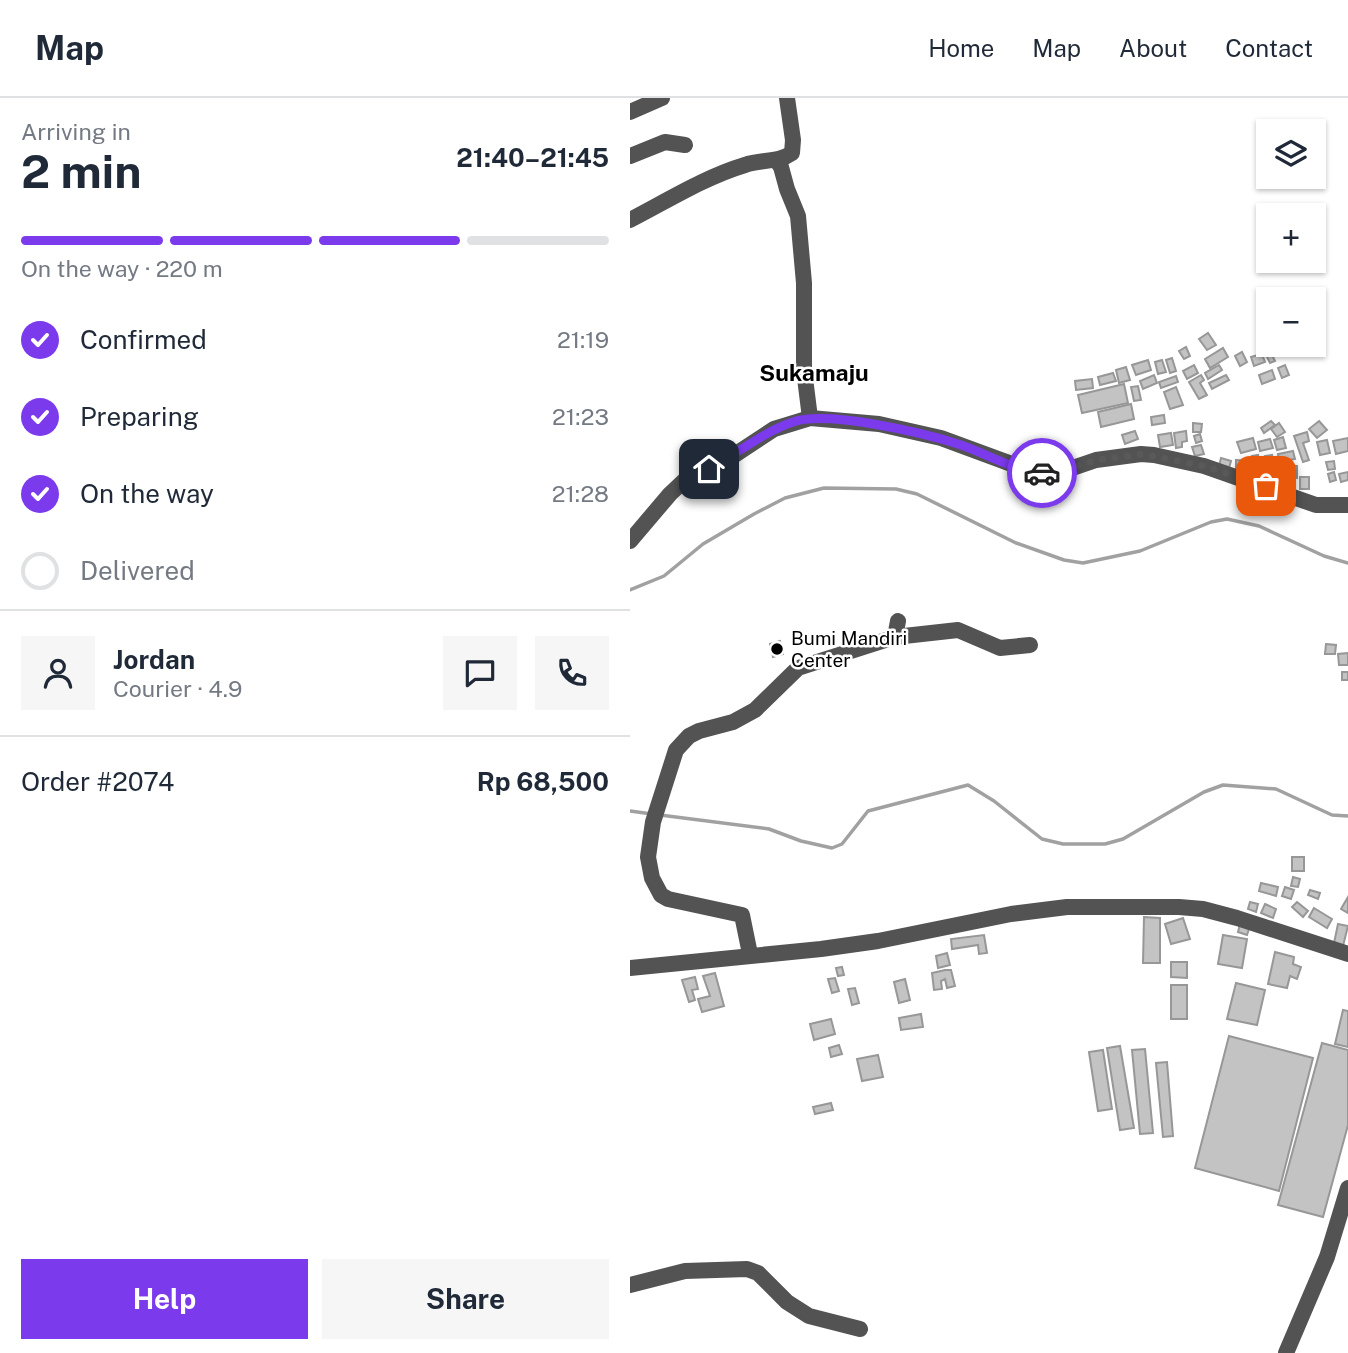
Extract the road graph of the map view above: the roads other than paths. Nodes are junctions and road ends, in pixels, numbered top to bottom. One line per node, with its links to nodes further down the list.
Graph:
1 (662, 98): 3 (street)
2 (787, 98): 6 (street)
3 (630, 112)
4 (685, 145): 5 (street)
5 (630, 156)
6 (777, 161): 7 (street); 8 (street)
7 (630, 220)
8 (810, 418): 9 (street); 10 (street)
9 (1348, 505)
10 (630, 541)
11 (1030, 645): 12 (street)
12 (750, 954): 13 (street); 14 (street)
13 (1348, 954)
14 (630, 968)
15 (1348, 1188): 18 (street)
16 (630, 1285): 17 (street)
17 (860, 1329)
18 (1286, 1353)

